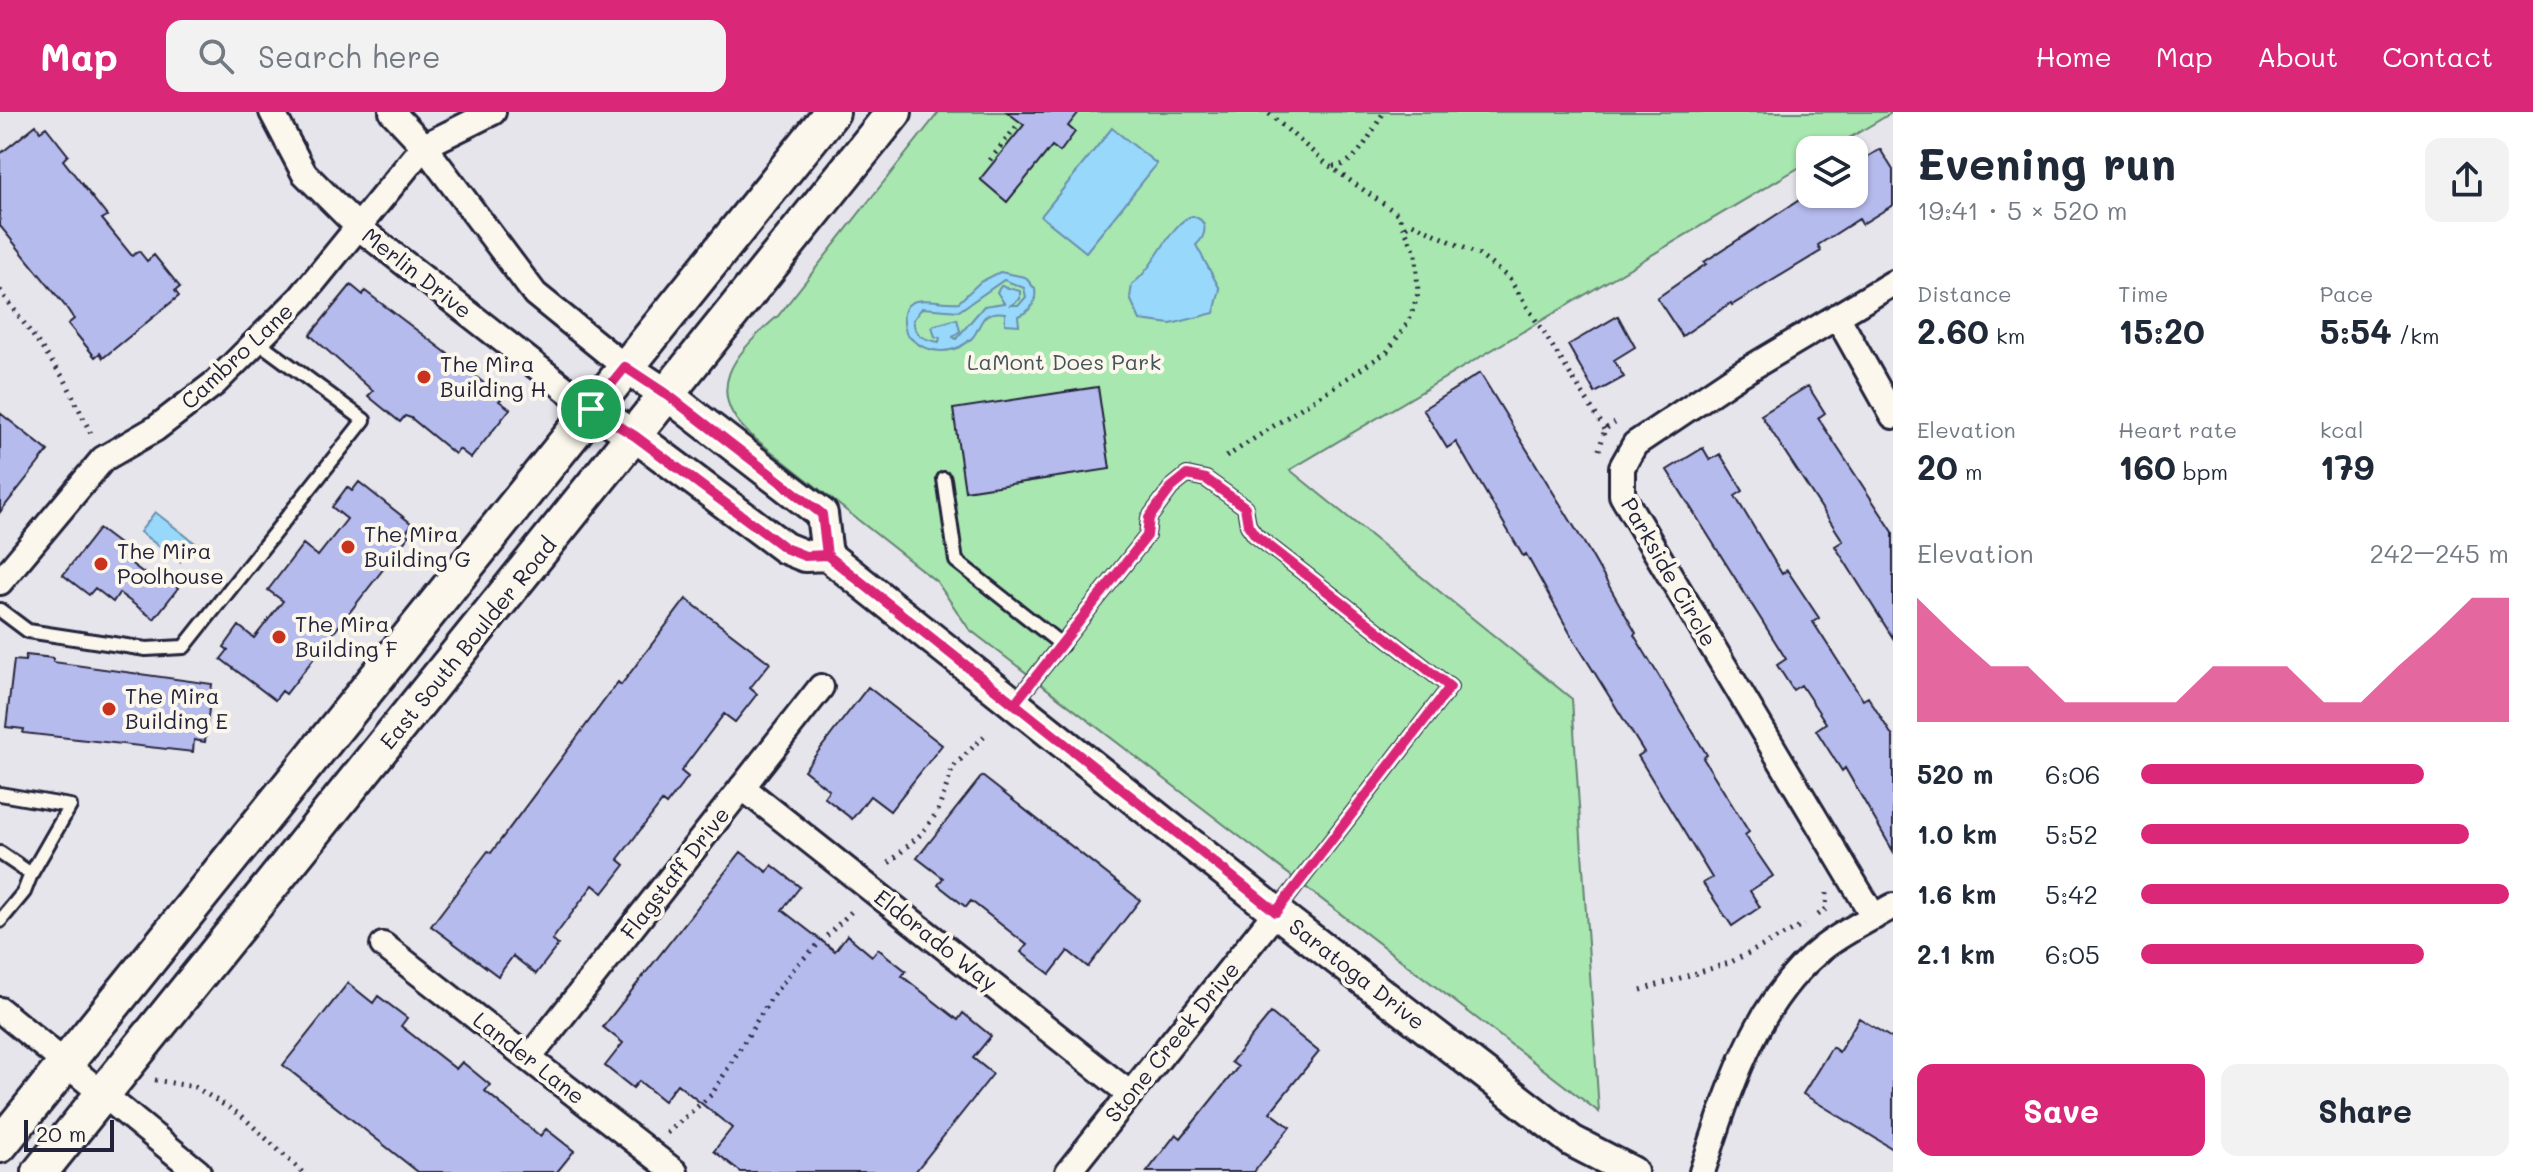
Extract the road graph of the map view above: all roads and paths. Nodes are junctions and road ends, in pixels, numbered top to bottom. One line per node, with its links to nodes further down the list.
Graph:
1 (272, 112): 16 (street, Merlin Drive)
2 (392, 112): 9 (street)
3 (493, 112): 9 (street)
4 (832, 112): 22 (main road)
5 (894, 112): 23 (main road, East South Boulder Road)
6 (1267, 112): 12 (path)
7 (1384, 112): 11 (path)
8 (1020, 122): 10 (path)
9 (424, 146): 16 (street, Cambro Lane); 22 (street)
10 (990, 160)
11 (1345, 164): 12 (path); 13 (path)
12 (1328, 165): 13 (path)
13 (1350, 180): 14 (path)
14 (1393, 209): 15 (path); 17 (path)
15 (1412, 223): 17 (path); 26 (path)
16 (358, 227): 21 (street, Cambro Lane); 24 (street, Merlin Drive)
17 (1405, 228): 28 (path)
18 (1893, 283): 20 (street, Parkside Circle)
19 (0, 290): 29 (path)
20 (1837, 316): 25 (street); 45 (street, Parkside Circle)
21 (257, 341): 29 (street, Cambro Lane); 33 (lane)
22 (625, 367): 23 (street); 24 (main road)
23 (669, 396): 27 (main road, East South Boulder Road); 31 (street)
24 (591, 409): 27 (street); 50 (main road)
25 (1893, 416)
26 (1605, 429)
27 (635, 436): 31 (street); 52 (main road, East South Boulder Road)
28 (1226, 457)
29 (103, 459): 32 (street, Cambro Lane)
30 (944, 479): 34 (lane)
31 (827, 555): 36 (street, Saratoga Drive)
32 (0, 582)
33 (0, 610)
34 (1062, 645): 36 (lane); 44 (lane)
35 (821, 687): 38 (street, Flagstaff Drive)
36 (1014, 704): 44 (street, Saratoga Drive)
37 (984, 736): 41 (path)
38 (742, 787): 49 (street, Flagstaff Drive); 51 (street, Eldorado Way)
39 (0, 794): 42 (lane)
40 (0, 853): 42 (lane)
41 (889, 863)
42 (31, 874): 46 (lane)
43 (853, 910): 53 (path)
44 (1276, 912): 51 (street, Stone Creek Drive); 60 (street, Saratoga Drive)
45 (1883, 912): 61 (street)
46 (0, 921)
47 (383, 945): 49 (street, Lander Lane)
48 (0, 1010): 50 (street)
49 (529, 1058): 58 (street, Lander Lane)
50 (65, 1064): 52 (street); 54 (main road)
51 (1130, 1094): 59 (street, Stone Creek Drive)
52 (110, 1103): 55 (main road, East South Boulder Road); 56 (street); 57 (path)
53 (666, 1133)
54 (0, 1145)
55 (40, 1172)
56 (198, 1172)
57 (302, 1172)
58 (675, 1172)
59 (1068, 1172)
60 (1632, 1172)
61 (1702, 1172)

